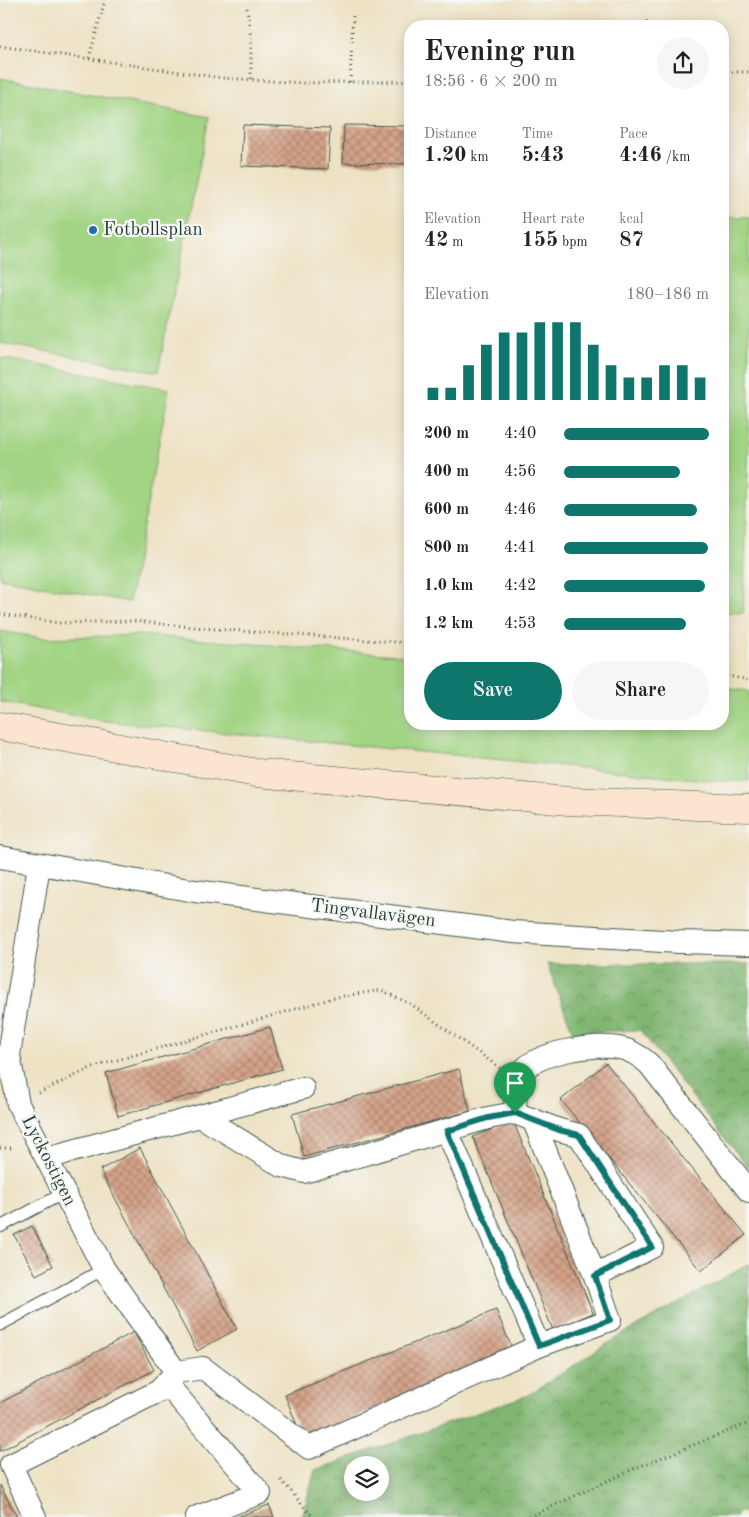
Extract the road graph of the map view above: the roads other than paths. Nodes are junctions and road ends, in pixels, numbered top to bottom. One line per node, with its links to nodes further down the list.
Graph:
1 (0, 726): 2 (main road)
2 (749, 808)
3 (0, 857): 4 (street, Tingvallavägen)
4 (39, 865): 5 (street, Tingvallavägen); 10 (street, Lyckostigen)
5 (749, 944)
6 (303, 1088): 7 (street)
7 (200, 1116): 9 (street); 10 (street)
8 (524, 1116): 9 (street); 11 (street); 15 (street); 15 (street)
9 (447, 1131): 17 (street)
10 (46, 1158): 12 (street, Lyckostigen)
11 (749, 1191)
12 (64, 1193): 13 (lane); 14 (street, Lyckostigen)
13 (0, 1227)
14 (104, 1270): 16 (lane); 18 (street, Lyckostigen)
15 (595, 1276): 17 (street)
16 (0, 1325)
17 (539, 1346): 18 (street)
18 (171, 1378): 19 (street); 20 (street, Lyckostigen)
19 (35, 1517)
20 (197, 1517)

